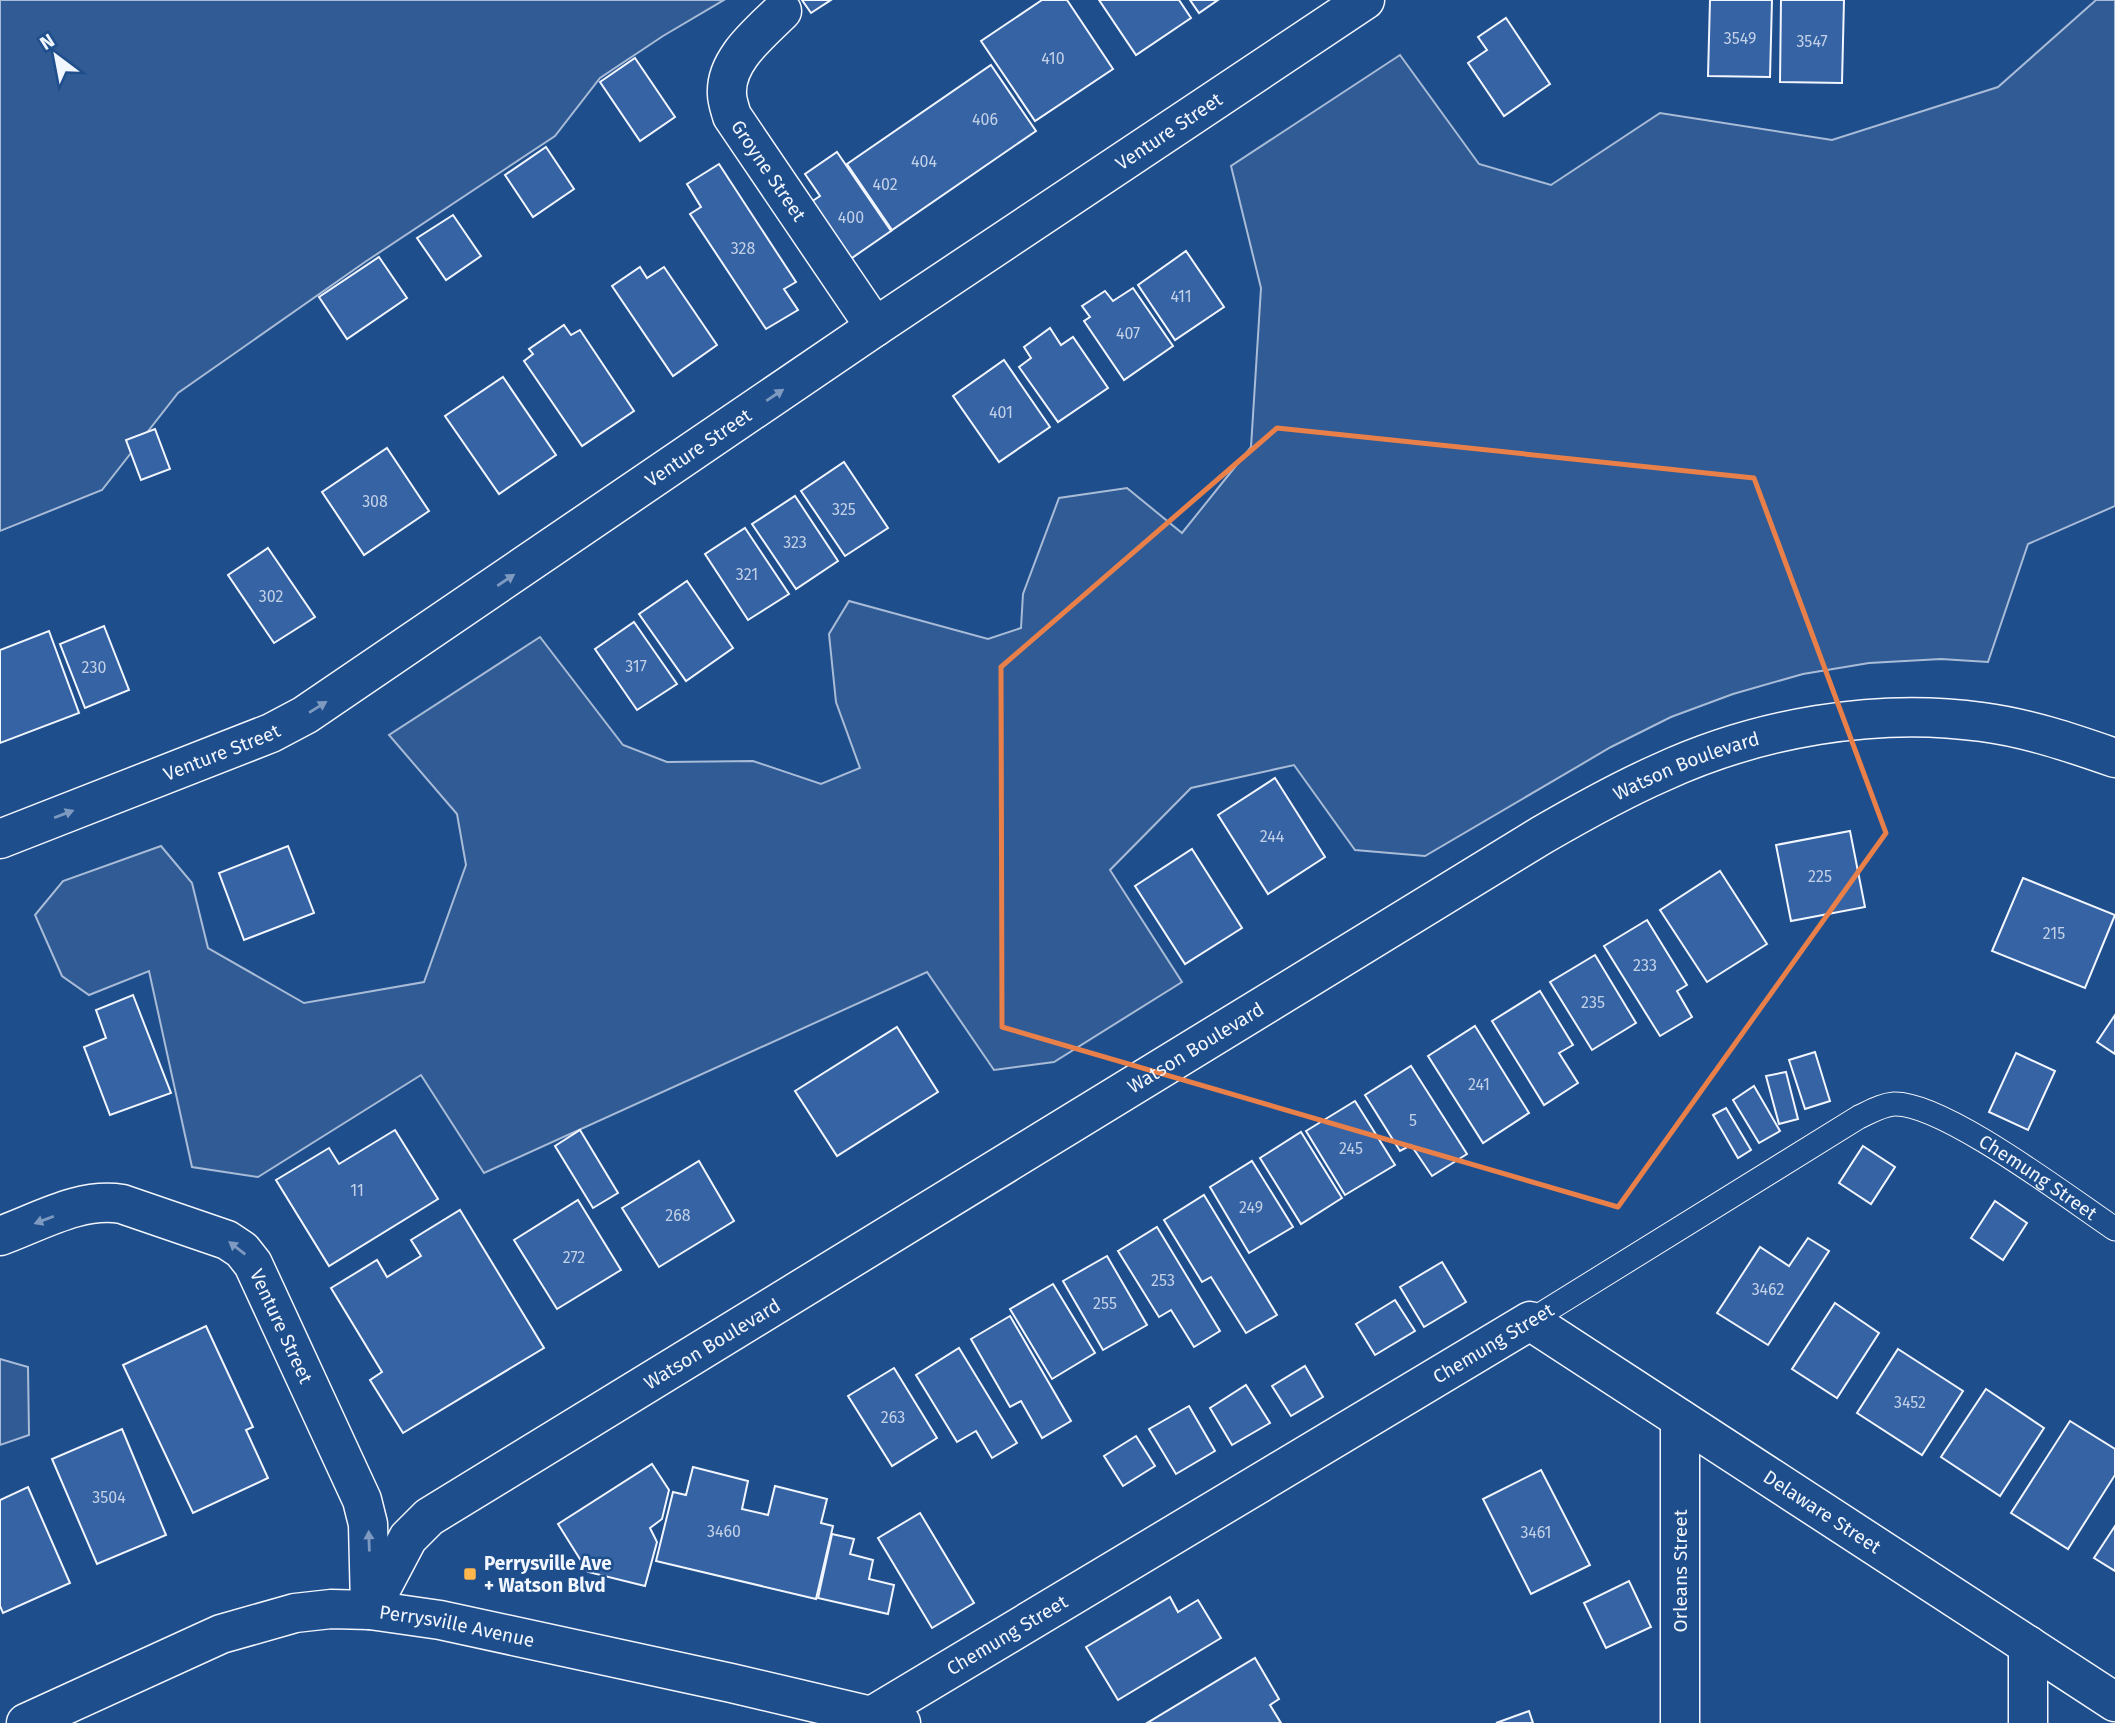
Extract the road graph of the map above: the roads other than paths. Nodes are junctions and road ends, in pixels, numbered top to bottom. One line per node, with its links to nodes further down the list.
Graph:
1 (1365, 0): 3 (street, Venture Street)
2 (782, 11): 3 (street, Groyne Street)
3 (875, 327): 5 (street, Venture Street, one-way to 3)
4 (2115, 758): 10 (street, Watson Boulevard)
5 (0, 839)
6 (2115, 1229): 8 (lane, Chemung Street)
7 (0, 1237): 10 (street, Venture Street, one-way to 7)
8 (1530, 1321): 9 (street, Delaware Street); 13 (street, Chemung Street)
9 (1680, 1419): 11 (street, Delaware Street); 15 (street, Orleans Street)
10 (370, 1610): 13 (street, Perrysville Avenue); 14 (street, Perrysville Avenue)
11 (2028, 1645): 12 (street, Delaware Street); 16 (street)
12 (2115, 1702)
13 (887, 1719)
14 (26, 1723)
15 (1680, 1723)
16 (2028, 1723)

